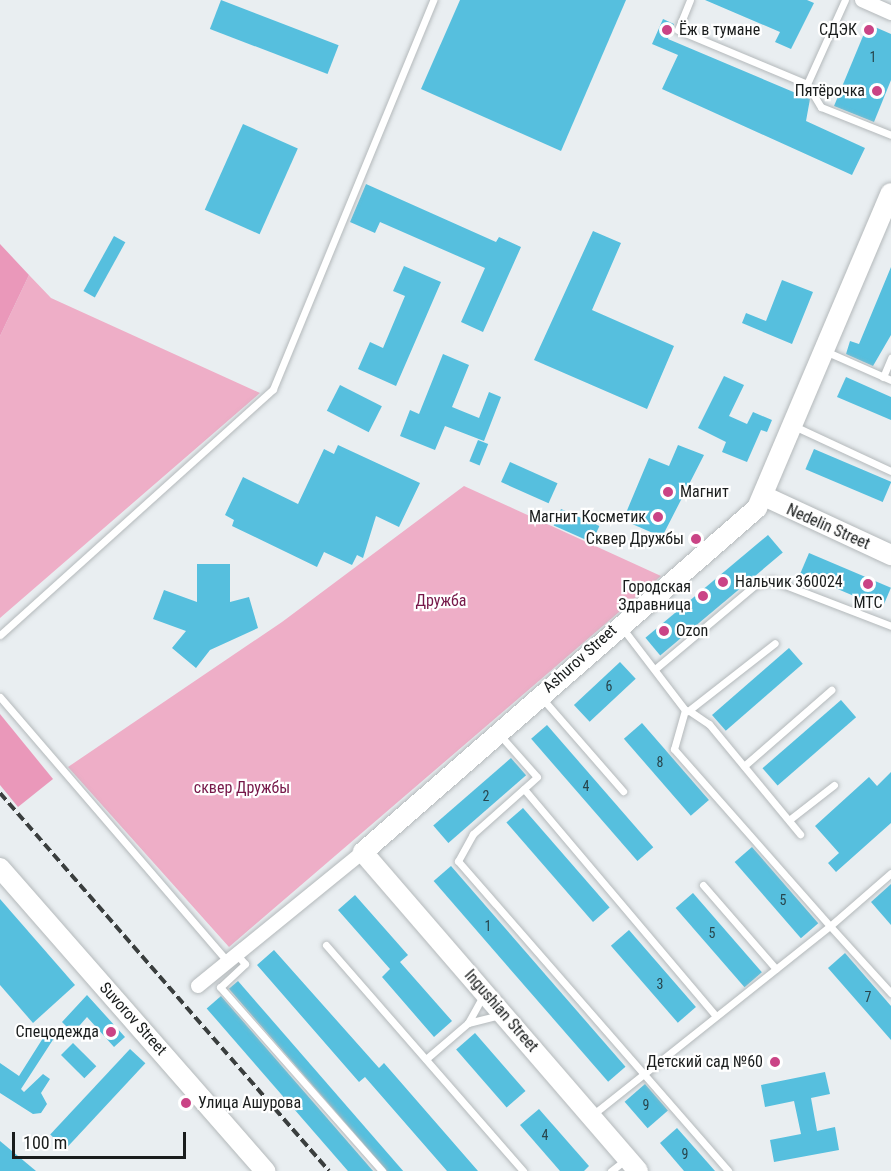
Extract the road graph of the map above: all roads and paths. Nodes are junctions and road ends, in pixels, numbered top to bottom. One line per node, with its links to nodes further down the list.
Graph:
1 (433, 0): 19 (lane)
2 (690, 0): 6 (lane)
3 (845, 0): 6 (lane)
4 (862, 0): 5 (street)
5 (891, 13)
6 (807, 84): 7 (lane)
7 (891, 135)
8 (890, 201): 9 (street, Ashurov Street)
9 (824, 351): 11 (lane); 13 (street, Ashurov Street)
10 (891, 358): 11 (lane)
11 (883, 377): 12 (lane)
12 (891, 380)
13 (794, 426): 14 (lane); 15 (street, Ashurov Street)
14 (891, 471)
15 (766, 497): 16 (street, Nedelin Street); 17 (street, Ashurov Street)
16 (891, 555)
17 (619, 625): 21 (lane); 23 (street, Ashurov Street)
18 (891, 626): 21 (lane)
19 (0, 634)
20 (775, 644): 25 (lane)
21 (655, 669): 25 (lane)
22 (831, 690): 27 (lane)
23 (540, 696): 26 (street, Ashurov Street); 30 (lane)
24 (0, 697): 39 (lane)
25 (688, 711): 27 (lane); 37 (lane)
26 (498, 733): 29 (lane); 33 (street, Ashurov Street)
27 (744, 766): 31 (lane)
28 (834, 785): 31 (lane)
29 (524, 789): 45 (lane); 48 (lane)
30 (623, 791)
31 (789, 820): 32 (lane)
32 (800, 834)
33 (363, 852): 39 (street, Ashurov Street); 42 (street, Ingushian Street)
34 (0, 868): 51 (street, Suvorov Street)
35 (891, 873): 37 (lane)
36 (703, 885): 40 (lane)
37 (830, 926): 40 (lane); 43 (lane)
38 (326, 945): 47 (lane)
39 (233, 958): 41 (street, Ashurov Street); 52 (lane)
40 (776, 969): 45 (lane)
41 (198, 986)
42 (485, 993): 44 (street, Ingushian Street); 46 (lane)
43 (891, 993)
44 (503, 1014): 46 (lane); 49 (street, Ingushian Street)
45 (716, 1016): 48 (lane)
46 (468, 1023): 47 (lane)
47 (426, 1059): 53 (lane)
48 (644, 1074): 49 (lane); 55 (lane)
49 (591, 1117): 50 (street, Ingushian Street)
50 (632, 1165): 54 (lane)
51 (265, 1171)
52 (382, 1171)
53 (523, 1171)
54 (611, 1171)
55 (728, 1171)

